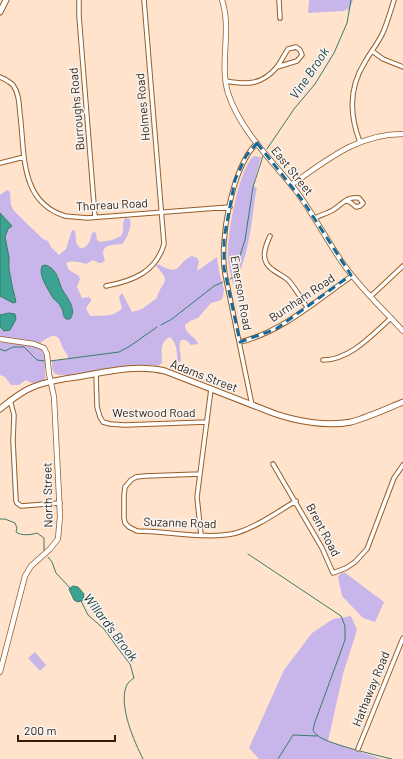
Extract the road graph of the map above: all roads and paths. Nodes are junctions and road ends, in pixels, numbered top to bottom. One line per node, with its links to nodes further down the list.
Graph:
1 (6, 0): 7 (main road)
2 (79, 0): 23 (street, Burroughs Road)
3 (144, 0): 22 (street, Holmes Road)
4 (222, 0): 13 (street, East Street)
5 (279, 0): 8 (street)
6 (394, 0): 9 (street)
7 (0, 12)
8 (280, 18)
9 (372, 51): 11 (street); 15 (street)
10 (277, 67): 10 (street); 13 (street)
11 (403, 67)
12 (0, 77): 17 (street, Thoreau Road)
13 (226, 81): 16 (street, East Street)
14 (403, 134): 15 (street)
15 (360, 142): 19 (street)
16 (257, 143): 19 (street, East Street); 21 (street, Emerson Road)
17 (24, 157): 18 (street); 23 (street, Thoreau Road)
18 (0, 163)
19 (291, 184): 24 (street, East Street)
20 (346, 201): 24 (street)
21 (230, 207): 22 (street, Thoreau Road); 34 (street, Emerson Road)
22 (161, 212): 23 (street, Thoreau Road); 28 (street, Holmes Road)
23 (95, 217)
24 (315, 218): 27 (street, East Street)
25 (270, 236): 30 (street)
26 (403, 266): 29 (street)
27 (352, 276): 29 (street, East Street); 30 (street, Burnham Road)
28 (106, 286)
29 (371, 296): 31 (street, East Street)
30 (307, 307): 34 (street, Burnham Road)
31 (391, 318): 32 (street, East Street); 35 (street)
32 (403, 331)
33 (0, 339): 37 (street, North Street)
34 (240, 342): 41 (street, Emerson Road)
35 (323, 360)
36 (96, 374): 37 (main road, Adams Street); 38 (main road, Adams Street); 43 (street, Westwood Road)
37 (50, 382): 39 (main road, Adams Street); 48 (street, North Street)
38 (211, 389): 41 (main road, Adams Street); 43 (street)
39 (10, 400): 42 (main road, Adams Street); 48 (street)
40 (403, 402): 41 (main road, Adams Street)
41 (252, 405)
42 (0, 409)
43 (206, 422): 46 (street)
44 (273, 464): 47 (street, Brent Road)
45 (403, 465): 47 (street, Brent Road)
46 (200, 474): 49 (street); 49 (street, Suzanne Road)
47 (296, 501): 49 (street, Suzanne Road)
48 (60, 503): 51 (street, North Street)
49 (201, 535)
50 (403, 638): 52 (street, Hathaway Road)
51 (0, 672)
52 (358, 749)

